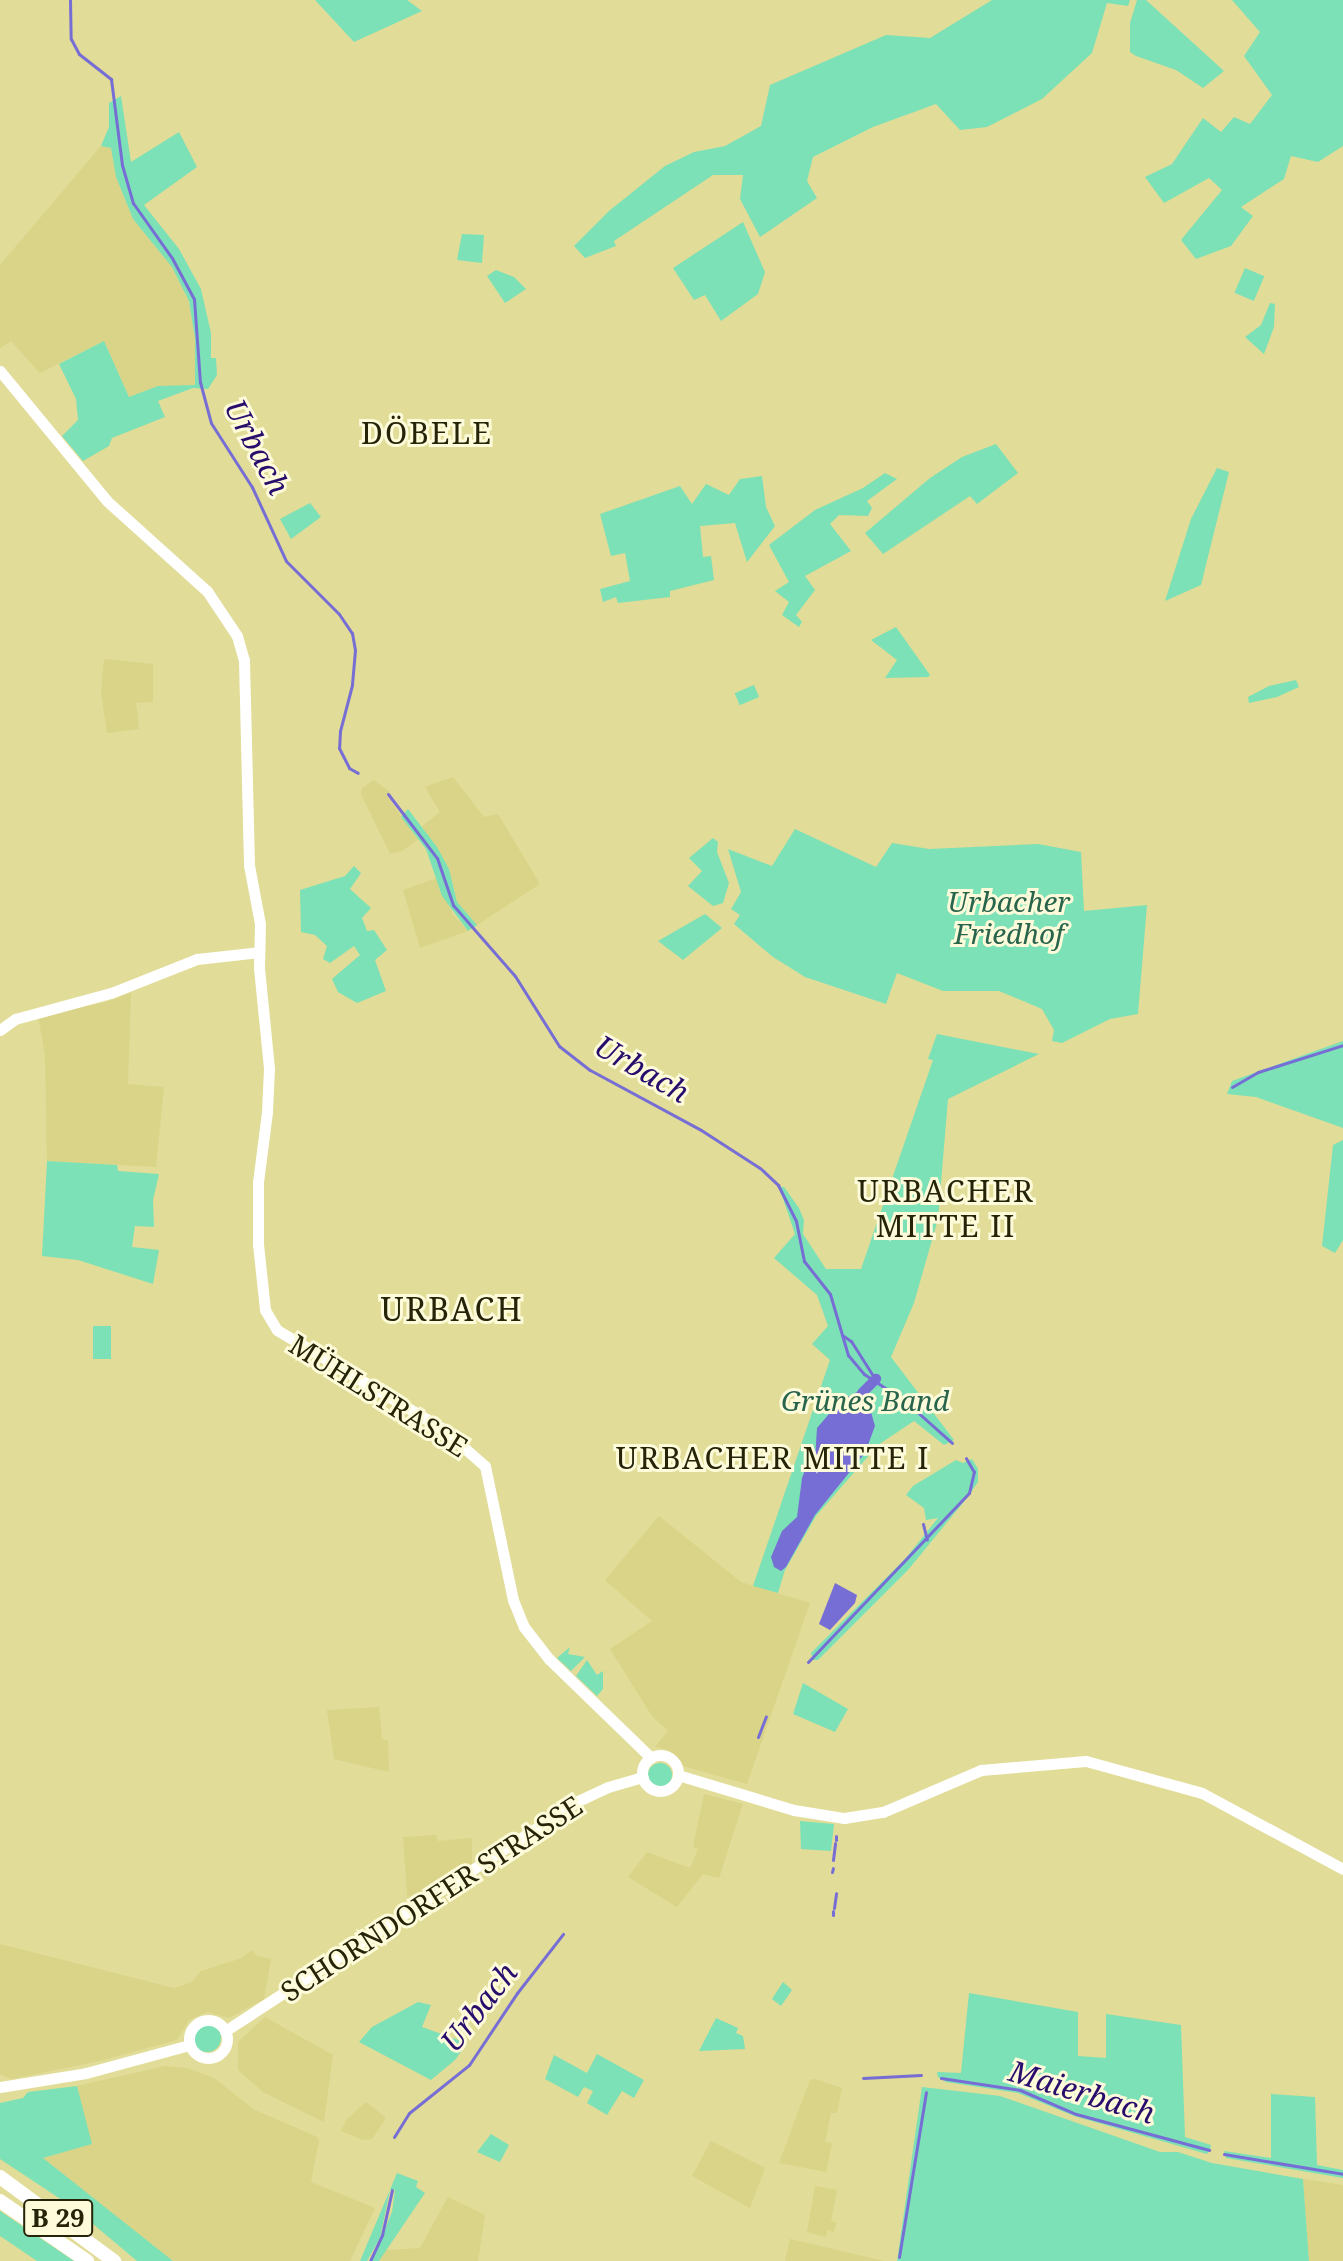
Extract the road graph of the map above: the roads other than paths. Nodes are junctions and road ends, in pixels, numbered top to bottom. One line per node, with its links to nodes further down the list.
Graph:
1 (0, 371): 2 (street, MÜHLSTRASSE)
2 (259, 952): 3 (street); 4 (street, MÜHLSTRASSE)
3 (0, 1029)
4 (651, 1758): 5 (street); 6 (street)
5 (678, 1775): 6 (street); 7 (street)
6 (643, 1777): 8 (street, SCHORNDORFER STRASSE)
7 (1343, 1869)
8 (225, 2031): 9 (street); 9 (street)
9 (189, 2045): 10 (street)
10 (0, 2085)
11 (0, 2177): 14 (highway, B 29)
12 (0, 2201): 13 (highway, B 29)
13 (87, 2261)
14 (114, 2261)

